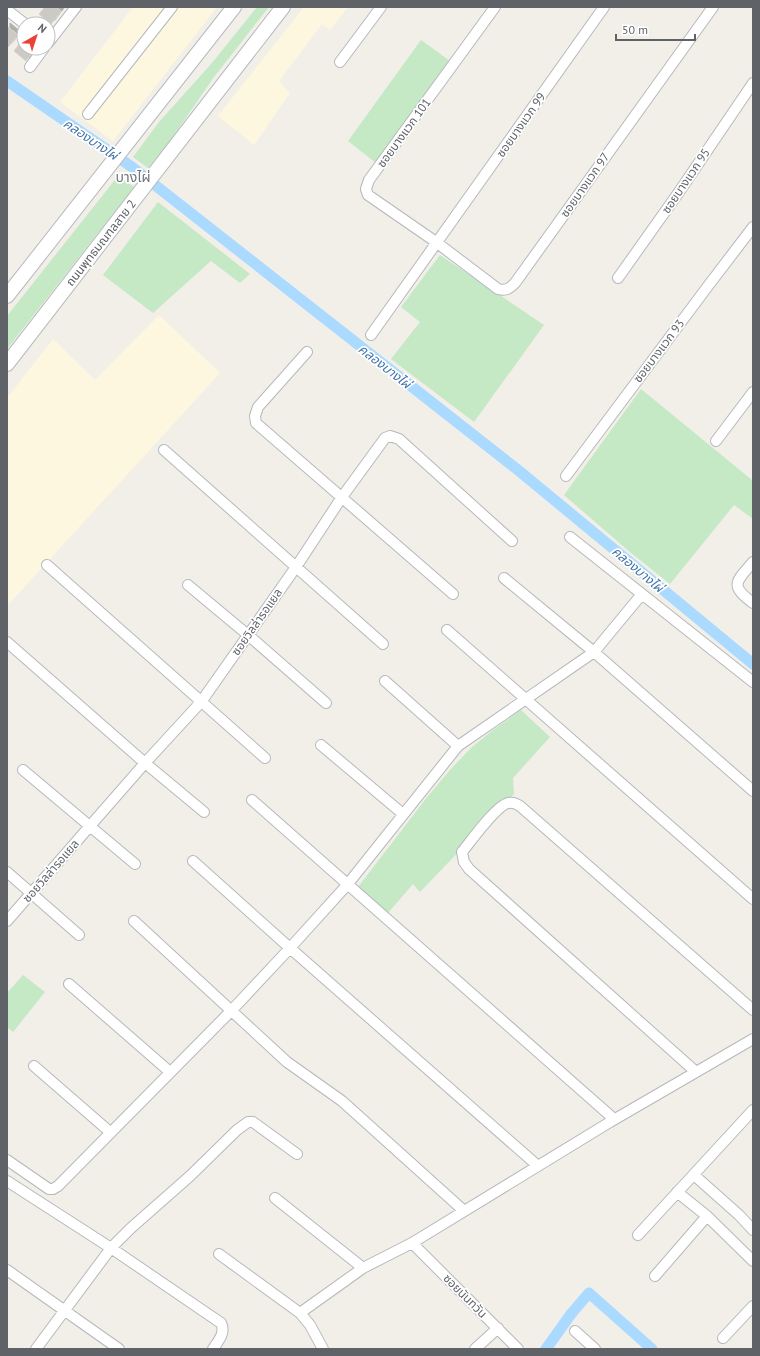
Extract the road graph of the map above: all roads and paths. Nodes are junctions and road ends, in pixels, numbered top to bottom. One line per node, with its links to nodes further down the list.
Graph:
1 (76, 7): 11 (street)
2 (172, 7): 16 (street)
3 (234, 7): 20 (main road)
4 (284, 7): 23 (main road, ถนนพุทธมณฑลสาย 2)
5 (381, 7): 13 (street)
6 (495, 7): 18 (street, ซอยบางแวก 101)
7 (604, 7): 18 (street, ซอยบางแวก 99)
8 (713, 7): 18 (street, ซอยบางแวก 97)
9 (7, 10): 10 (street)
10 (16, 17)
11 (56, 32)
12 (38, 56): 14 (street)
13 (340, 62)
14 (30, 67)
15 (753, 83): 19 (street, ซอยบางแวก 95)
16 (88, 114)
17 (753, 227): 27 (street, ซอยบางแวก 93)
18 (436, 242): 21 (street, ซอยบางแวก 99)
19 (618, 278)
20 (7, 296)
21 (371, 335)
22 (307, 352): 28 (street)
23 (7, 364)
24 (753, 392): 25 (street)
25 (716, 441)
26 (164, 450): 33 (street)
27 (566, 476)
28 (342, 498): 30 (street, ซอยวิลล่ารอแยล); 33 (street, ซอยวิลล่ารอแยล); 36 (street)
29 (570, 536): 37 (street)
30 (512, 541)
31 (753, 562): 38 (street)
32 (48, 565): 47 (street)
33 (296, 567): 40 (street, ซอยวิลล่ารอแยล); 42 (street)
34 (504, 578): 43 (street)
35 (188, 586): 40 (street)
36 (453, 594)
37 (642, 594): 43 (street); 45 (street)
38 (753, 603)
39 (447, 630): 46 (street)
40 (248, 634): 47 (street, ซอยวิลล่ารอแยล); 48 (street)
41 (7, 642): 52 (street)
42 (383, 644)
43 (594, 652): 46 (street); 54 (street)
44 (385, 682): 50 (street)
45 (753, 682)
46 (526, 699): 50 (street); 64 (street)
47 (201, 702): 51 (street); 52 (street, ซอยวิลล่ารอแยล)
48 (326, 703)
49 (321, 744): 57 (street)
50 (458, 746): 57 (street)
51 (265, 758)
52 (145, 763): 56 (street); 58 (street, ซอยวิลล่ารอแยล)
53 (23, 770): 58 (street)
54 (753, 791)
55 (252, 800): 62 (street)
56 (204, 812)
57 (404, 814): 62 (street)
58 (90, 825): 60 (street); 63 (street, ซอยวิลล่ารอแยล)
59 (193, 861): 68 (street)
60 (136, 864)
61 (7, 872): 63 (street)
62 (347, 885): 68 (street); 77 (street)
63 (31, 893): 65 (street, ซอยวิลล่ารอแยล); 67 (street)
64 (753, 899)
65 (7, 921)
66 (134, 921): 70 (street)
67 (79, 935)
68 (290, 948): 70 (street); 81 (street)
69 (69, 984): 74 (street)
70 (232, 1010): 74 (street); 86 (street)
71 (753, 1010): 75 (street)
72 (753, 1039): 75 (street)
73 (34, 1066): 78 (street)
74 (170, 1072): 78 (street)
75 (696, 1072): 77 (street)
76 (753, 1110): 82 (street)
77 (614, 1119): 81 (street)
78 (110, 1132): 80 (street)
79 (297, 1154): 91 (street)
80 (7, 1160)
81 (538, 1166): 86 (street)
82 (694, 1175): 84 (street); 88 (street)
83 (7, 1181): 91 (street)
84 (677, 1192): 87 (street); 89 (street)
85 (275, 1198): 94 (street)
86 (463, 1210): 90 (street)
87 (707, 1216): 93 (street); 96 (street)
88 (753, 1230)
89 (638, 1235)
90 (412, 1243): 94 (street); 100 (street, ซอยนันทวัน)
91 (111, 1248): 98 (street); 105 (street)
92 (219, 1254): 99 (street)
93 (753, 1261)
94 (363, 1268): 99 (street)
95 (7, 1270): 98 (street)
96 (655, 1276)
97 (753, 1306): 102 (street)
98 (64, 1310): 103 (street); 104 (street)
99 (300, 1313): 106 (street)
100 (498, 1328): 107 (street); 108 (street, ซอยนันทวัน)
101 (575, 1331): 109 (street)
102 (723, 1338)
103 (36, 1349)
104 (119, 1349)
105 (213, 1349)
106 (323, 1349)
107 (475, 1349)
108 (518, 1349)
109 (595, 1349)

